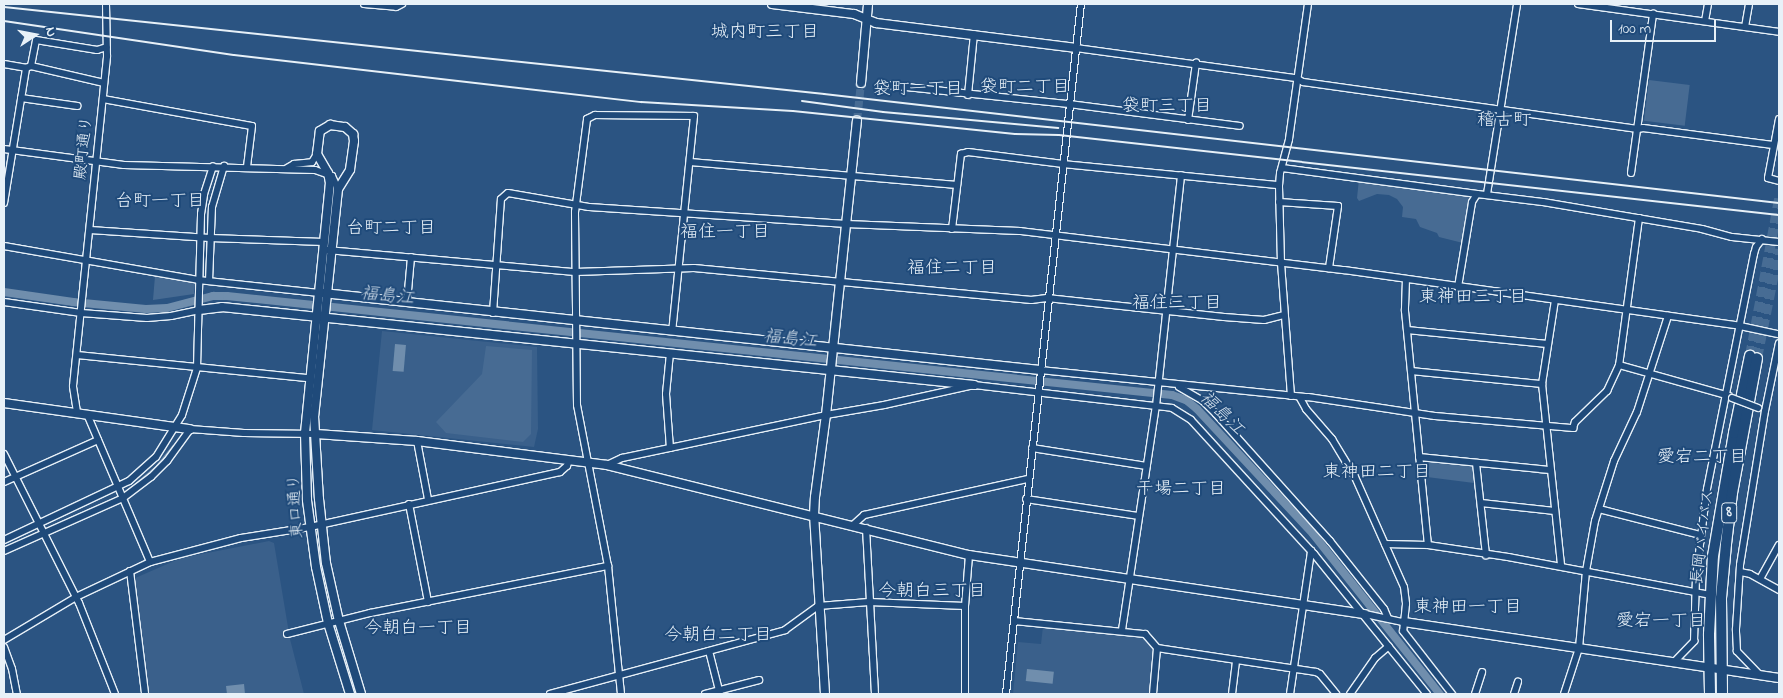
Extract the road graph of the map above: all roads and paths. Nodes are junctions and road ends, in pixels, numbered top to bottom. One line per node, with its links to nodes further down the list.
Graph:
1 (106, 4): 19 (street, 殿町通り)
2 (364, 4): 12 (street)
3 (409, 4): 12 (street)
4 (772, 4): 14 (street)
5 (868, 4): 14 (street)
6 (1081, 4): 20 (street)
7 (1308, 4): 24 (street)
8 (1517, 4): 33 (street)
9 (1578, 4): 13 (street)
10 (1708, 4): 15 (street)
11 (1749, 4): 16 (street)
12 (399, 6)
13 (1653, 14): 15 (street); 38 (street)
14 (867, 19): 18 (street); 26 (street)
15 (1705, 21): 16 (street)
16 (1745, 27): 17 (street)
17 (1779, 32)
18 (974, 34): 20 (street); 28 (street)
19 (107, 47): 23 (street); 25 (street, 殿町通り)
20 (1076, 48): 21 (street); 31 (street)
21 (1196, 63): 24 (street); 35 (street)
22 (4, 64): 23 (street)
23 (29, 67): 25 (street); 29 (street)
24 (1296, 78): 33 (street); 49 (street)
25 (104, 83): 30 (street, 殿町通り)
26 (861, 83)
27 (887, 85): 28 (street)
28 (968, 94): 31 (street)
29 (21, 98): 32 (street); 40 (street)
30 (103, 99): 42 (street, 殿町通り); 47 (street)
31 (1069, 104): 35 (street); 44 (street)
32 (77, 106)
33 (1502, 110): 38 (street); 59 (street)
34 (1779, 119): 39 (street)
35 (1188, 120): 37 (street)
36 (857, 121): 53 (street)
37 (1240, 126)
38 (1638, 129): 39 (street); 51 (street)
39 (1773, 145): 54 (street)
40 (7, 150): 42 (street); 61 (street)
41 (317, 154): 48 (street); 50 (street); 57 (street)
42 (96, 162): 45 (street); 67 (street, 殿町通り)
43 (690, 162): 53 (street); 62 (street); 63 (street)
44 (1063, 164): 52 (street); 55 (street); 68 (street)
45 (214, 166): 46 (street); 69 (street)
46 (224, 166): 47 (street); 70 (street)
47 (247, 167): 48 (street)
48 (286, 168): 50 (street)
49 (1282, 168): 56 (street); 58 (street)
50 (328, 173): 57 (street); 74 (street)
51 (1631, 173)
52 (1181, 176): 56 (street); 76 (street)
53 (852, 177): 55 (street); 65 (street)
54 (1779, 180)
55 (957, 185): 66 (street)
56 (1279, 186): 60 (street)
57 (338, 189): 75 (street)
58 (1478, 194): 59 (street); 88 (street)
59 (1487, 194): 64 (street)
60 (1279, 202): 79 (street); 82 (street)
61 (4, 204)
62 (577, 204): 63 (street); 80 (street); 83 (street)
63 (683, 212): 65 (street); 81 (street)
64 (1639, 218): 71 (street); 97 (street)
65 (846, 224): 66 (street); 86 (street)
66 (952, 229): 68 (street)
67 (90, 230): 69 (street); 78 (street, 殿町通り)
68 (1055, 237): 76 (street); 91 (street)
69 (199, 238): 70 (street); 87 (street)
70 (210, 238): 74 (street); 85 (street)
71 (1762, 239): 72 (street); 104 (street)
72 (1779, 242)
73 (4, 246): 78 (street)
74 (323, 246): 75 (street); 89 (street)
75 (333, 250): 77 (street); 90 (street)
76 (1173, 250): 79 (street); 96 (street)
77 (411, 257): 80 (street); 94 (street)
78 (86, 259): 87 (street); 98 (street, 殿町通り)
79 (1281, 263): 82 (street); 101 (street)
80 (496, 265): 83 (street); 99 (street)
81 (678, 268): 83 (street); 86 (street); 106 (street)
82 (1329, 268): 84 (street)
83 (575, 272): 103 (street)
84 (1406, 279): 88 (street); 105 (street)
85 (209, 281): 87 (street); 89 (street)
86 (840, 282): 91 (street); 111 (street)
87 (199, 283): 95 (street)
88 (1458, 287): 92 (street)
89 (318, 295): 90 (street); 100 (street)
90 (328, 296): 94 (street); 100 (street)
91 (1048, 298): 96 (street); 117 (street)
92 (1555, 300): 97 (street); 110 (street)
93 (4, 302): 98 (street)
94 (407, 302): 99 (street)
95 (199, 308): 98 (street); 100 (street); 116 (street)
96 (1167, 310): 101 (street); 124 (street)
97 (1627, 310): 102 (street); 114 (street)
98 (81, 312): 113 (street, 殿町通り)
99 (493, 313): 103 (street)
100 (321, 315): 108 (street); 120 (street, 東口通り); 140 (street, 東口通り)
101 (1284, 315): 126 (street)
102 (1668, 316): 104 (street); 119 (street)
103 (577, 323): 106 (street); 108 (street)
104 (1740, 326): 107 (street); 127 (street)
105 (1407, 330): 110 (street); 118 (street)
106 (672, 331): 111 (street)
107 (1779, 334)
108 (576, 340): 112 (street); 148 (street)
109 (1779, 343): 131 (street)
110 (1547, 344): 122 (street)
111 (832, 349): 115 (street); 117 (street)
112 (670, 353): 115 (street); 143 (street)
113 (77, 354): 116 (street); 132 (street, 殿町通り)
114 (1619, 365): 119 (street); 137 (street)
115 (831, 367): 123 (street); 135 (street)
116 (197, 368): 120 (street); 136 (street)
117 (1039, 371): 124 (street); 125 (street)
118 (1411, 371): 122 (street); 133 (street)
119 (1650, 372): 127 (street); 162 (street)
120 (310, 378): 139 (street, 東口通り)
121 (1168, 383): 124 (street); 126 (street); 201 (street)
122 (1542, 384): 137 (street)
123 (974, 385): 125 (street); 135 (street)
124 (1158, 385): 130 (street)
125 (1038, 390): 130 (street); 144 (street)
126 (1291, 396): 128 (street)
127 (1729, 397): 131 (street, bridge); 172 (street)
128 (1300, 398): 133 (street); 174 (street)
129 (4, 403): 132 (street)
130 (1156, 404): 151 (street); 178 (street)
131 (1762, 410): 186 (street)
132 (77, 412): 134 (street)
133 (1415, 413): 137 (street); 146 (street)
134 (87, 414): 136 (street); 141 (street)
135 (826, 415): 143 (street); 164 (street)
136 (176, 427): 138 (street); 156 (street)
137 (1546, 427): 152 (street)
138 (190, 429): 139 (street); 157 (street)
139 (305, 433): 140 (street); 169 (street, 東口通り)
140 (316, 434): 142 (street); 167 (street, 東口通り)
141 (98, 440): 153 (street); 156 (street)
142 (417, 441): 147 (street); 158 (street)
143 (670, 448): 150 (street)
144 (1032, 448): 151 (street); 154 (street)
145 (4, 454): 153 (street)
146 (1419, 457): 149 (street); 175 (street)
147 (569, 460): 148 (street); 158 (street)
148 (587, 462): 150 (street); 184 (street)
149 (1476, 463): 152 (street); 160 (street)
150 (606, 466): 164 (street)
151 (1147, 466): 165 (street)
152 (1550, 470): 163 (street)
153 (14, 477): 155 (street); 166 (street)
154 (1028, 480): 159 (street); 168 (street)
155 (4, 482)
156 (118, 488): 157 (street); 166 (street)
157 (123, 498): 171 (street); 181 (street)
158 (428, 499): 161 (street)
159 (1026, 499): 165 (street); 182 (street)
160 (1481, 503): 163 (street); 180 (street)
161 (409, 504): 167 (street); 195 (street)
162 (1599, 509): 172 (street); 188 (street)
163 (1555, 511): 185 (street)
164 (814, 515): 168 (street); 198 (street)
165 (1138, 516): 189 (street)
166 (38, 524): 171 (street); 173 (street)
167 (321, 524): 169 (street); 203 (street, 東口通り)
168 (854, 525): 170 (street)
169 (310, 527): 181 (street); 204 (street, 東口通り)
170 (866, 528): 179 (street); 196 (street)
171 (42, 534): 177 (street); 194 (street)
172 (1700, 535): 192 (street)
173 (4, 540)
174 (1385, 544): 175 (street); 205 (street)
175 (1428, 545): 180 (street)
176 (1779, 545): 190 (street)
177 (4, 551)
178 (1311, 551): 197 (street); 200 (street)
179 (969, 555): 182 (street); 199 (street)
180 (1486, 555): 185 (street)
181 (150, 562): 187 (street)
182 (1020, 562): 189 (street); 202 (street)
183 (1724, 564): 186 (street); 193 (highway, 長岡バイパス / 8); 218 (highway, 長岡バイパス / 8)
184 (608, 566): 195 (street); 220 (street)
185 (1561, 566): 188 (street)
186 (1740, 569): 190 (street); 221 (street)
187 (130, 571): 194 (street); 228 (street)
188 (1586, 571): 192 (street); 212 (street)
189 (1128, 579): 197 (street); 206 (street)
190 (1760, 580): 191 (street)
191 (1779, 590)
192 (1695, 592): 193 (street); 215 (street)
193 (1710, 594): 216 (highway, 長岡バイパス / 8)
194 (76, 597): 208 (street); 227 (street)
195 (428, 602): 203 (street)
196 (869, 602): 198 (street); 199 (street); 235 (street)
197 (1303, 604): 200 (street); 217 (street)
198 (818, 606): 213 (street); 234 (street)
199 (965, 606): 236 (street)
200 (1363, 614): 201 (street); 209 (street)
201 (1385, 618): 205 (street)
202 (1014, 620): 206 (street); 237 (street)
203 (339, 621): 204 (street); 230 (street, 東口通り)
204 (328, 622): 207 (street); 229 (street, 東口通り)
205 (1404, 622): 212 (street); 244 (street)
206 (1122, 630): 211 (street)
207 (287, 634)
208 (4, 640)
209 (1389, 646): 242 (street); 243 (street)
210 (4, 648): 226 (street)
211 (1158, 648): 214 (street); 238 (street)
212 (1579, 648): 215 (street); 247 (street)
213 (709, 651): 220 (street); 225 (street)
214 (1236, 660): 217 (street); 239 (street)
215 (1675, 661): 216 (street)
216 (1709, 667): 218 (street); 248 (highway, 長岡バイパス / 8)
217 (1294, 668): 240 (street); 241 (street)
218 (1721, 669): 221 (street); 249 (highway, 長岡バイパス / 8)
219 (1482, 672): 245 (street)
220 (619, 674): 231 (street); 232 (street)
221 (1759, 674): 222 (street)
222 (1779, 678)
223 (759, 680): 225 (street)
224 (1518, 682): 246 (street)
225 (720, 692): 233 (street)
226 (17, 694)
227 (115, 694)
228 (145, 694)
229 (350, 694)
230 (360, 694)
231 (550, 694)
232 (621, 694)
233 (705, 694)
234 (825, 694)
235 (875, 694)
236 (965, 694)
237 (1006, 694)
238 (1153, 694)
239 (1232, 694)
240 (1290, 694)
241 (1336, 694)
242 (1350, 694)
243 (1427, 694)
244 (1452, 694)
245 (1474, 694)
246 (1514, 694)
247 (1564, 694)
248 (1710, 694)
249 (1722, 694)

